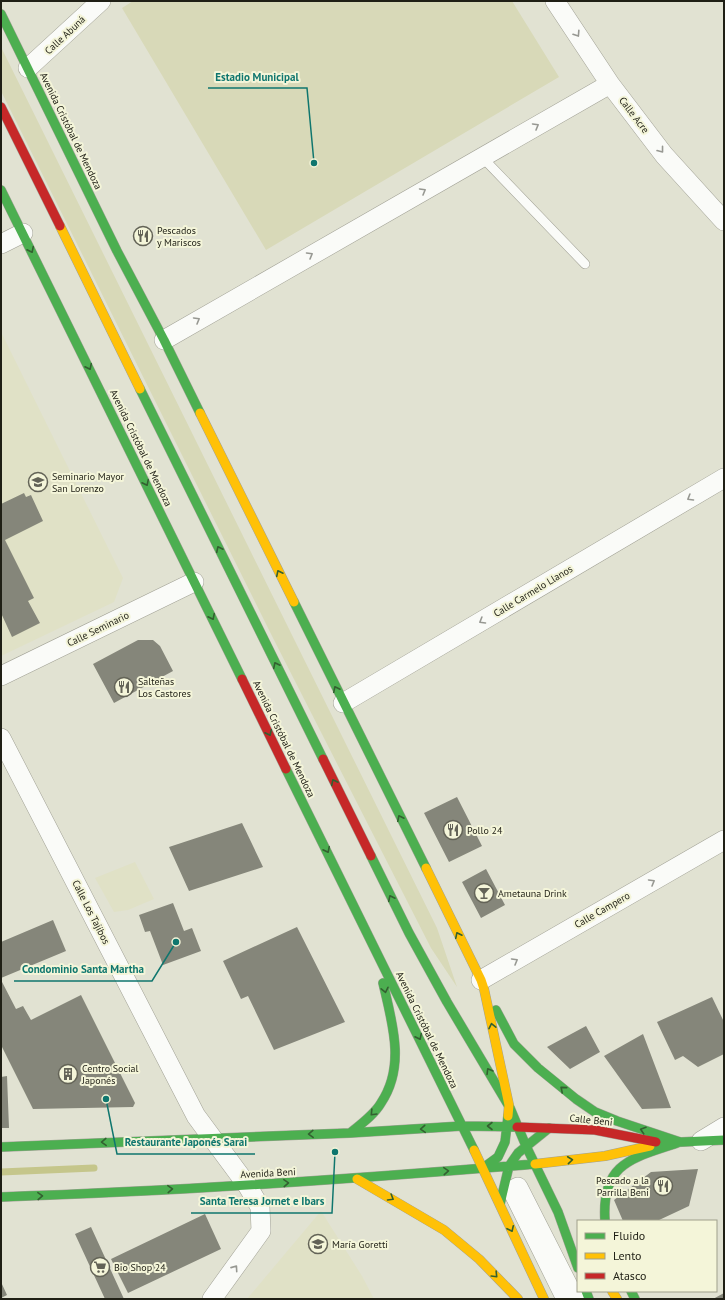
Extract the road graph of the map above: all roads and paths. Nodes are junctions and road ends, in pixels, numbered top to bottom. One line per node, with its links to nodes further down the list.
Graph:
1 (101, 1): 4 (street, Calle Abuná)
2 (555, 1): 5 (street, Calle Acre, one-way to 5)
3 (1, 14): 4 (main road, Avenida Cristóbal de Mendoza)
4 (28, 68): 13 (main road, Avenida Cristóbal de Mendoza)
5 (610, 84): 7 (street, one-way to 5); 9 (street, Calle Acre, one-way to 9)
6 (1, 107): 22 (main road, Avenida Cristóbal de Mendoza, one-way to 6)
7 (482, 157): 12 (lane); 13 (street, one-way to 7)
8 (1, 190): 10 (main road, Avenida Cristóbal de Mendoza)
9 (724, 221)
10 (23, 233): 11 (street); 15 (main road, Avenida Cristóbal de Mendoza, one-way to 15)
11 (1, 244)
12 (586, 264)
13 (164, 340): 17 (main road, Avenida Cristóbal de Mendoza, one-way to 13)
14 (724, 478): 17 (street, Calle Carmelo Llanos, one-way to 17)
15 (194, 582): 16 (street, Calle Seminario); 20 (main road, Avenida Cristóbal de Mendoza, one-way to 20)
16 (1, 676)
17 (343, 703): 21 (main road, Avenida Cristóbal de Mendoza, one-way to 17)
18 (1, 738): 29 (street, Calle Los Tajibos)
19 (724, 840): 21 (street, Calle Campero, one-way to 19)
20 (377, 952): 23 (main road, Avenida Cristóbal de Mendoza, one-way to 23); 28 (main road, one-way to 28)
21 (483, 985): 22 (main road, Avenida Cristóbal de Mendoza, one-way to 21); 32 (main road, one-way to 21)
22 (508, 1105): 24 (main road); 25 (main road, Avenida Cristóbal de Mendoza)
23 (462, 1126): 24 (main road, one-way to 23); 28 (main road, one-way to 28); 38 (main road, Avenida Cristóbal de Mendoza)
24 (506, 1126): 25 (main road); 38 (main road)
25 (518, 1127): 27 (main road, Calle Beni); 34 (main road, Avenida Cristóbal de Mendoza)
26 (724, 1127): 31 (street)
27 (550, 1128): 33 (main road, Calle Beni); 34 (main road)
28 (350, 1133): 29 (main road, one-way to 29)
29 (212, 1138): 35 (main road, one-way to 35); 40 (street, Calle Los Tajibos)
30 (724, 1140): 31 (main road, Calle Beni)
31 (701, 1141): 32 (main road, Calle Beni)
32 (680, 1142): 33 (main road, Calle Beni); 44 (main road)
33 (661, 1143): 36 (main road, Calle Beni, one-way to 33)
34 (526, 1146): 36 (main road, Avenida Cristóbal de Mendoza); 37 (main road)
35 (1, 1147)
36 (535, 1164): 37 (main road, Avenida Beni); 43 (main road, Avenida Cristóbal de Mendoza)
37 (509, 1166): 38 (main road, Avenida Beni); 42 (main road)
38 (483, 1168): 39 (main road, Avenida Beni, one-way to 38); 42 (main road, Avenida Cristóbal de Mendoza)
39 (357, 1178): 40 (main road, Avenida Beni, one-way to 39); 48 (main road, one-way to 48)
40 (247, 1185): 41 (main road, Avenida Beni, one-way to 40); 47 (street, Calle Los Tajibos, one-way to 40)
41 (1, 1197)
42 (500, 1204): 49 (main road, Avenida Cristóbal de Mendoza, one-way to 49)
43 (558, 1212): 45 (main road, Avenida Cristóbal de Mendoza); 46 (main road, Avenida Cristóbal de Mendoza)
44 (604, 1220)
45 (577, 1240)
46 (577, 1265)
47 (212, 1299)
48 (518, 1299)
49 (544, 1299)
50 (566, 1299): 51 (street)
51 (575, 1299)

